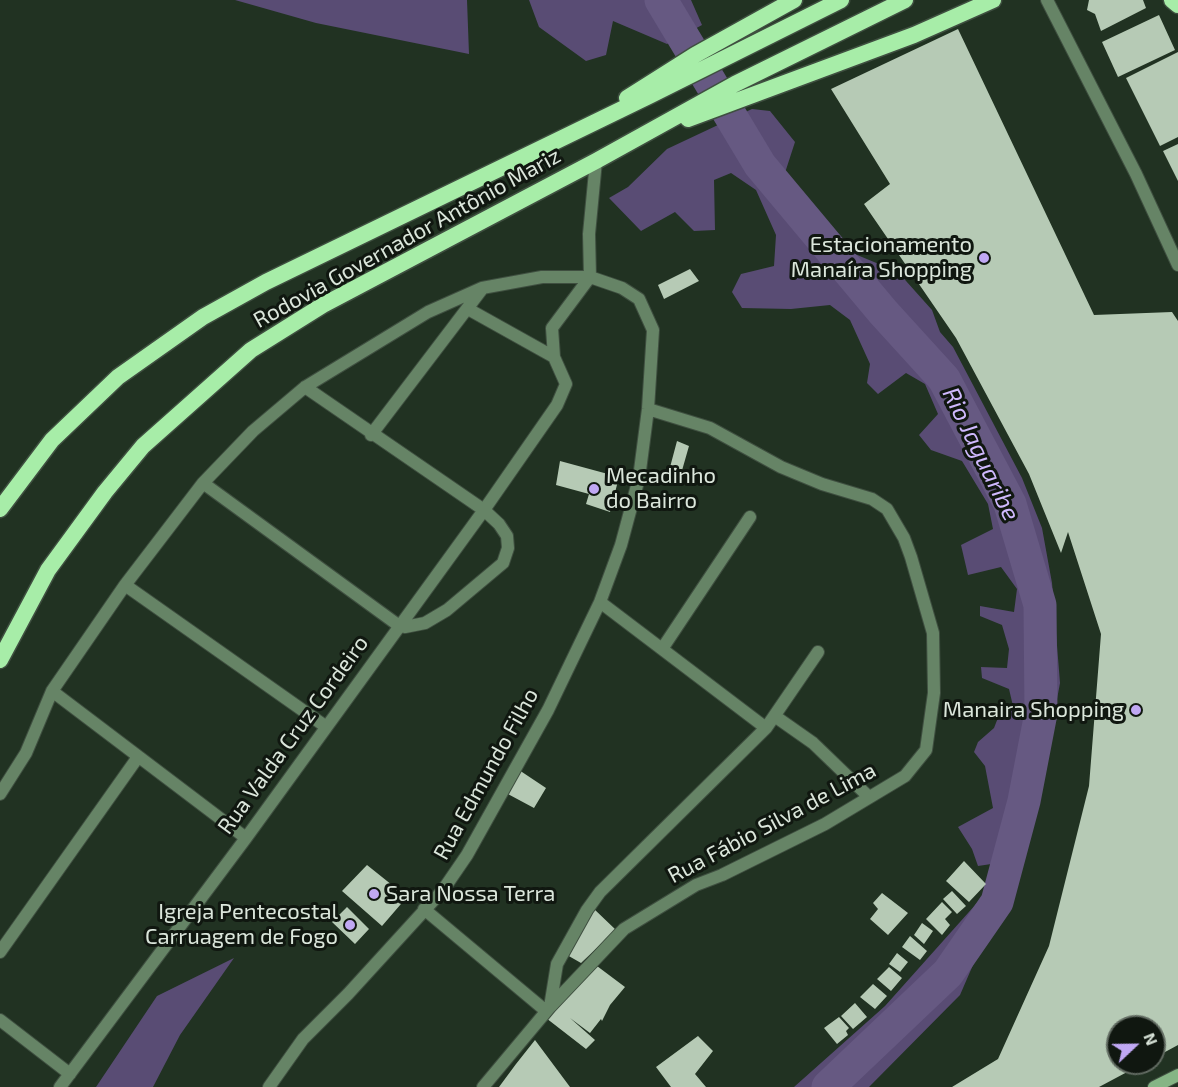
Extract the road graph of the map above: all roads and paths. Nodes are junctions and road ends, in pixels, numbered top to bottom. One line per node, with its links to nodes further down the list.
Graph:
1 (794, 0): 8 (highway)
2 (841, 0): 8 (highway)
3 (905, 0): 10 (highway)
4 (993, 0): 10 (highway)
5 (1047, 0): 12 (street)
6 (1172, 0): 7 (highway)
7 (1178, 5)
8 (719, 52): 9 (highway); 9 (highway, Rodovia Governador Antônio Mariz)
9 (649, 90): 21 (highway, Rodovia Governador Antônio Mariz)
10 (664, 124): 11 (highway, Rodovia Governador Antônio Mariz)
11 (596, 161): 13 (street); 29 (highway, Rodovia Governador Antônio Mariz)
12 (1178, 265)
13 (590, 277): 14 (street); 16 (street); 18 (street, Rua Edmundo Filho)
14 (482, 288): 15 (street); 17 (street)
15 (468, 309): 16 (street); 19 (street)
16 (554, 357): 22 (street, Rua Valda Cruz Cordeiro)
17 (305, 387): 19 (street); 20 (street)
18 (648, 409): 25 (street, Rua Edmundo Filho); 36 (street, Rua Fábio Silva de Lima)
19 (371, 435): 22 (street)
20 (203, 483): 24 (street); 26 (street)
21 (0, 509)
22 (484, 510): 26 (street, Rua Valda Cruz Cordeiro); 26 (street)
23 (750, 517): 27 (street)
24 (125, 585): 30 (street); 32 (street)
25 (600, 602): 27 (street); 38 (street, Rua Edmundo Filho)
26 (398, 625): 32 (street, Rua Valda Cruz Cordeiro)
27 (662, 650): 33 (street)
28 (818, 652): 31 (street, Rua Fábio Silva de Lima)
29 (0, 660)
30 (52, 692): 34 (street); 35 (street)
31 (776, 717): 33 (street, Rua Fábio Silva de Lima); 36 (street)
32 (325, 726): 37 (street, Rua Valda Cruz Cordeiro)
33 (766, 728): 40 (street, Rua Fábio Silva de Lima)
34 (138, 757): 37 (street); 39 (street)
35 (0, 794)
36 (869, 797): 40 (street, Rua Fábio Silva de Lima)
37 (246, 838): 42 (street, Rua Valda Cruz Cordeiro)
38 (424, 909): 40 (street); 45 (street, Rua Edmundo Filho)
39 (0, 952)
40 (548, 1009): 46 (street, Rua Fábio Silva de Lima)
41 (0, 1020): 42 (street)
42 (70, 1074): 44 (street, Rua Valda Cruz Cordeiro)
43 (1178, 1075): 47 (main road)
44 (60, 1087)
45 (269, 1087)
46 (483, 1087)
47 (1154, 1087)

